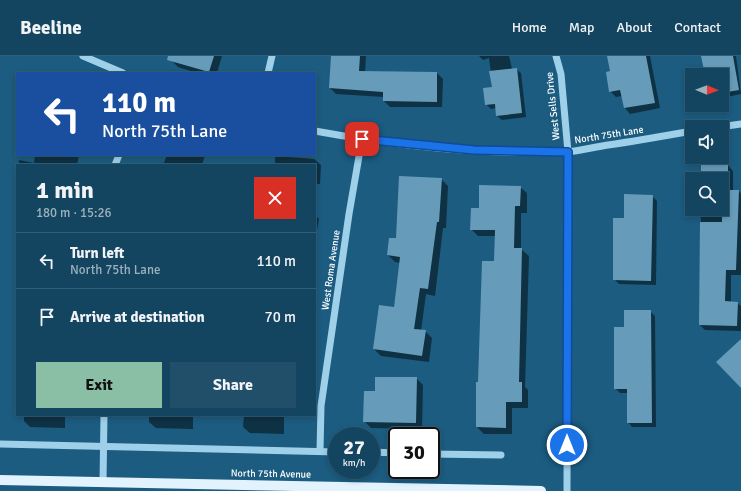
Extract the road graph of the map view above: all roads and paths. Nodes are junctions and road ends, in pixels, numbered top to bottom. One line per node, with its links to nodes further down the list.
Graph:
1 (83, 56): 4 (street)
2 (272, 56): 5 (street)
3 (556, 56): 11 (street, West Sells Drive)
4 (120, 72)
5 (268, 72)
6 (741, 124): 7 (street)
7 (729, 126)
8 (316, 131): 10 (street, North 75th Lane)
9 (685, 133): 11 (street, North 75th Lane)
10 (362, 139): 11 (street, North 75th Lane); 15 (street, West Roma Avenue)
11 (568, 152): 23 (street, West Sells Drive)
12 (104, 416): 14 (street)
13 (0, 444): 14 (street)
14 (103, 447): 15 (street); 20 (street)
15 (320, 451): 16 (street)
16 (328, 451)
17 (440, 454): 18 (street)
18 (501, 455)
19 (0, 480): 20 (main road, North 75th Avenue)
20 (103, 482): 21 (main road, North 75th Avenue)
21 (160, 487): 22 (main road, North 75th Avenue)
22 (542, 491)
23 (567, 491)

